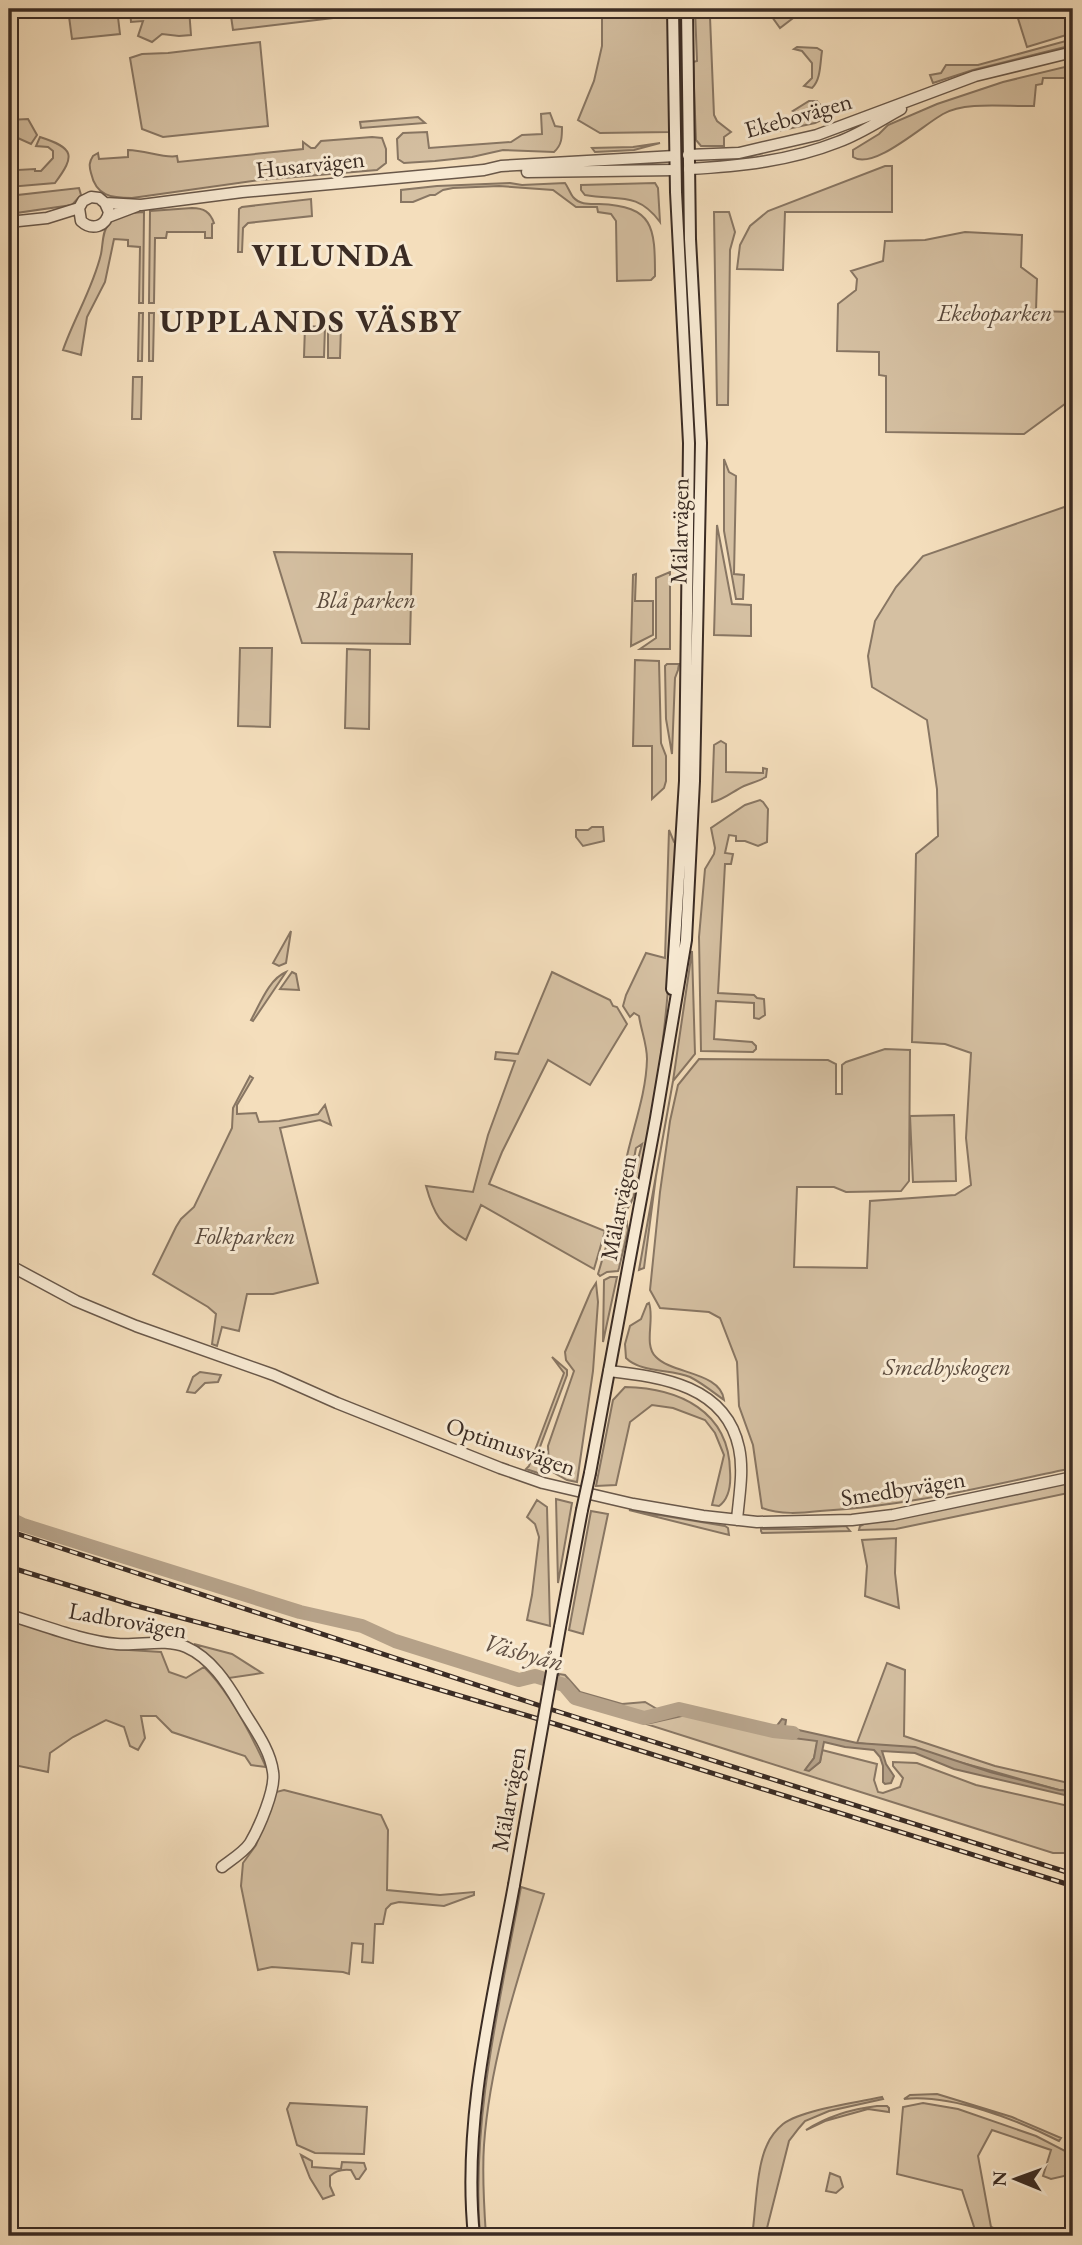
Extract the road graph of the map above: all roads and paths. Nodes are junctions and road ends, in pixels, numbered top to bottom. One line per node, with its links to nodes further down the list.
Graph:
1 (673, 9): 6 (main road, Mälarvägen)
2 (687, 9): 5 (main road, Mälarvägen)
3 (1073, 52): 4 (street, Ekebovägen)
4 (917, 100): 5 (street, Ekebovägen); 7 (street, Ekebovägen)
5 (688, 155): 6 (main road); 7 (main road, Mälarvägen)
6 (675, 156): 8 (street, Husarvägen); 9 (main road, Mälarvägen)
7 (689, 169): 9 (main road); 17 (main road, Mälarvägen)
8 (484, 170): 9 (street, Husarvägen); 11 (street, Husarvägen)
9 (675, 170): 17 (main road, Mälarvägen)
10 (105, 203): 11 (street, Husarvägen); 12 (street, Husarvägen); 13 (street)
11 (141, 205): 13 (street, Husarvägen)
12 (79, 208): 14 (street); 15 (street)
13 (108, 217): 15 (street, Husarvägen)
14 (47, 218): 15 (street); 16 (street)
15 (81, 221)
16 (9, 222)
17 (688, 815): 19 (main road, Mälarvägen)
18 (9, 1265): 21 (street, Optimusvägen)
19 (609, 1371): 21 (street); 24 (main road, Mälarvägen, bridge)
20 (1073, 1477): 21 (street, Smedbyvägen)
21 (737, 1520)
22 (9, 1615): 23 (street, Ladbrovägen)
23 (222, 1867)
24 (474, 2236)

